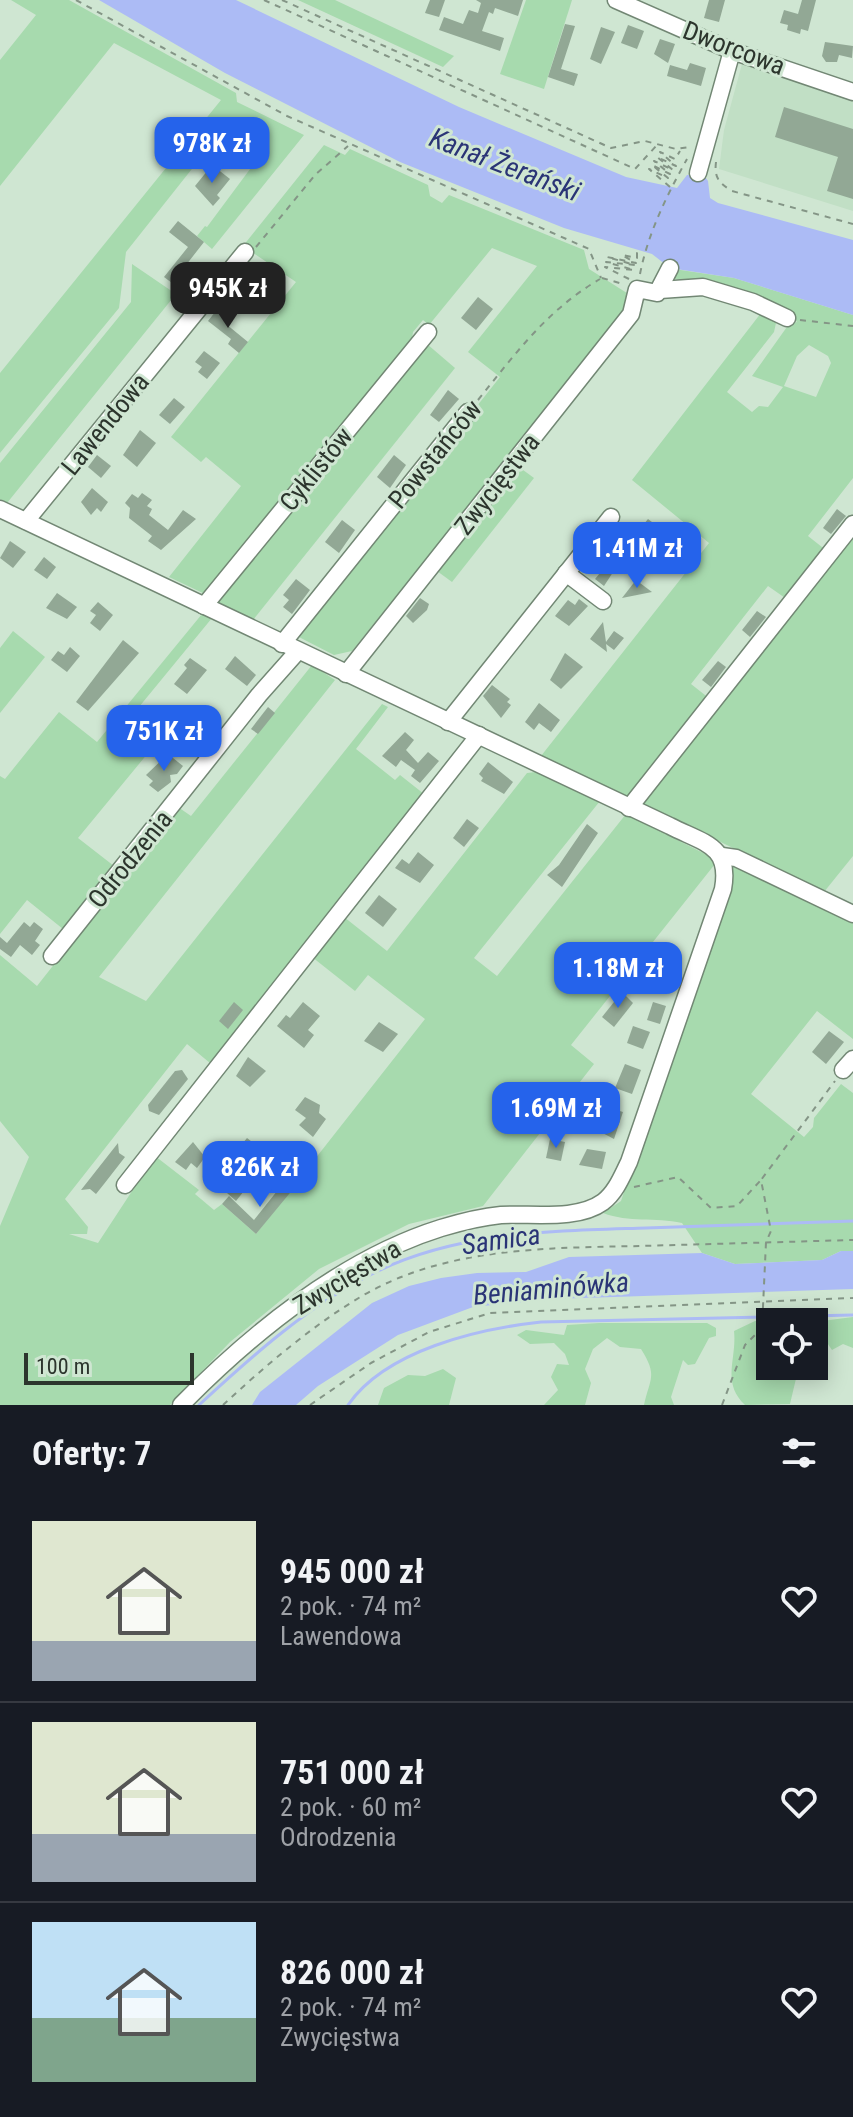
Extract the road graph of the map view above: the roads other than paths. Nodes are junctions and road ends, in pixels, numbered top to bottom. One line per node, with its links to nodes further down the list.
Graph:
1 (616, 0): 2 (street, Dworcowa)
2 (732, 51): 3 (street, Dworcowa); 4 (street)
3 (853, 92)
4 (691, 168)
5 (245, 252): 13 (street, Lawendowa)
6 (670, 268): 7 (street)
7 (660, 290): 8 (street); 19 (street, Zwycięstwa)
8 (787, 318)
9 (428, 332): 17 (street, Cyklistów)
10 (468, 412): 18 (street, Powstańców)
11 (0, 509): 13 (street)
12 (611, 517): 15 (street)
13 (26, 521): 17 (street)
14 (853, 524): 22 (street)
15 (566, 573): 16 (street); 20 (street)
16 (603, 601)
17 (204, 606): 18 (street)
18 (290, 647): 19 (street); 25 (street, Odrodzenia)
19 (346, 674): 20 (street)
20 (448, 722): 21 (street)
21 (479, 735): 22 (street); 26 (street)
22 (629, 808): 23 (street)
23 (722, 856): 24 (street); 27 (street, Zwycięstwa)
24 (853, 914)
25 (52, 956)
26 (125, 1185)
27 (181, 1405)

